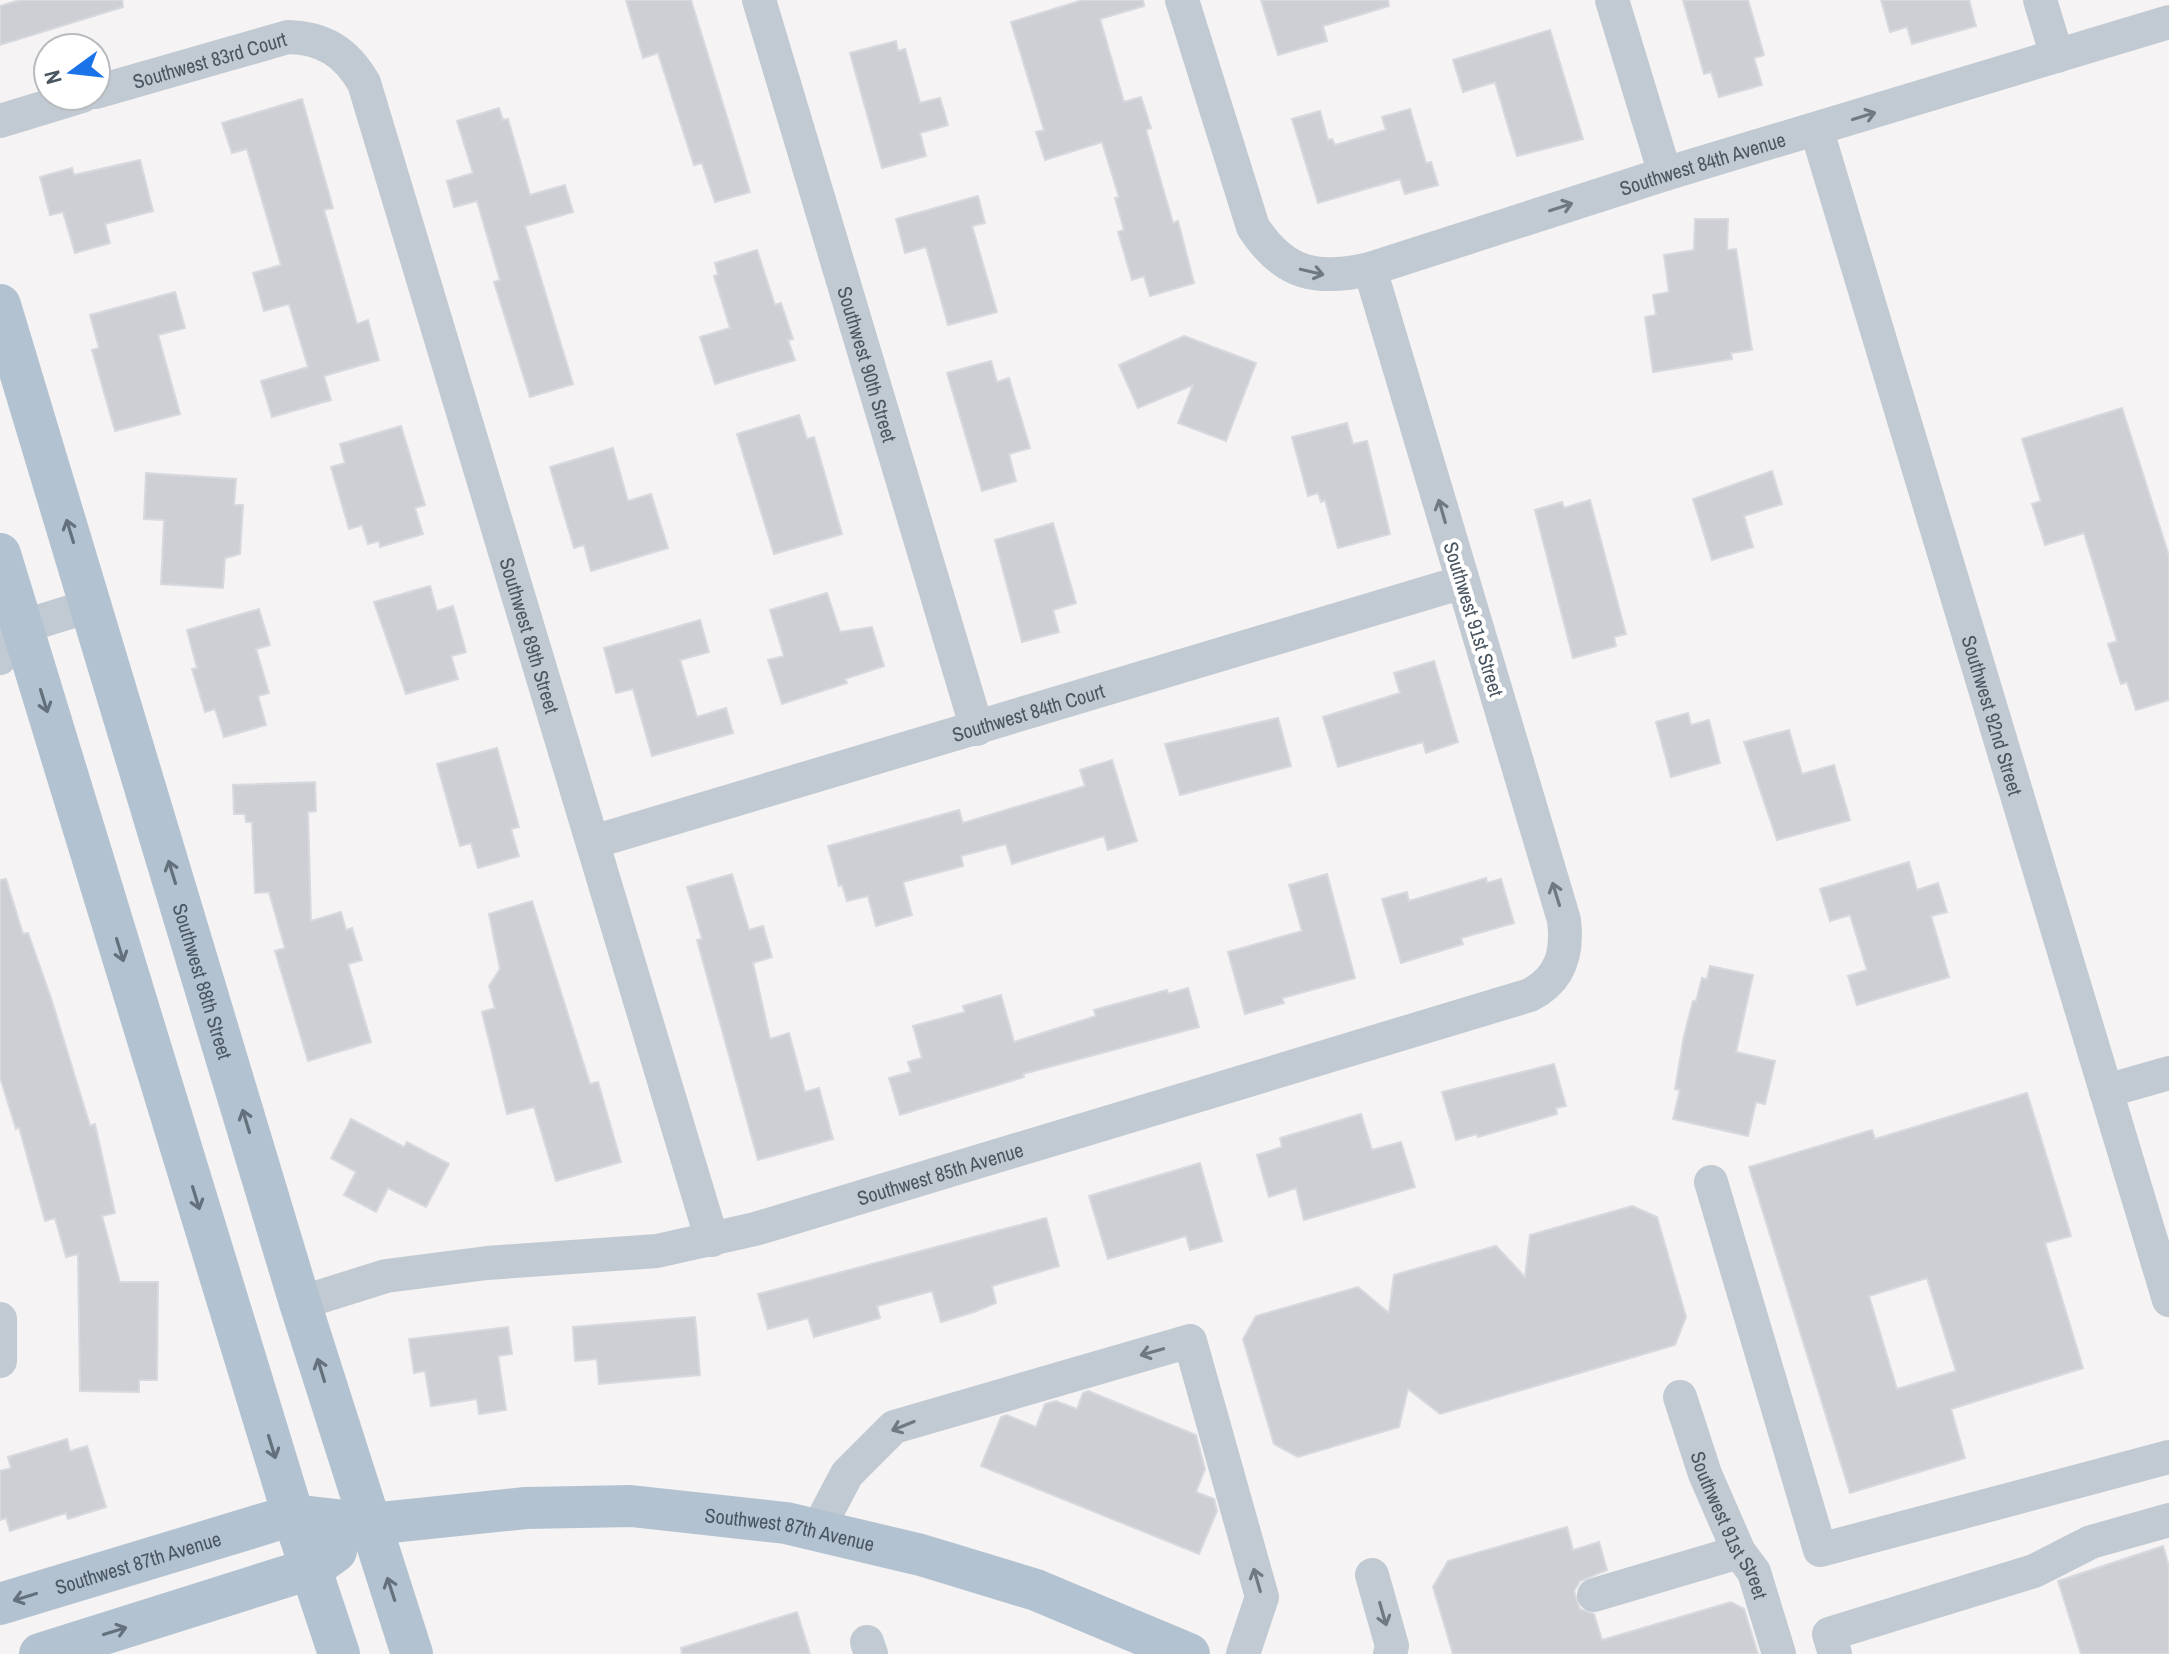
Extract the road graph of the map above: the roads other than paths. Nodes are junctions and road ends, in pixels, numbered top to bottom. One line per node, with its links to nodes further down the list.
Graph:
1 (759, 0): 19 (street, Southwest 90th Street)
2 (1182, 0): 13 (street, Southwest 84th Avenue, one-way to 13)
3 (1612, 0): 12 (street)
4 (2040, 0): 7 (street)
5 (2169, 22): 7 (street, Southwest 84th Avenue)
6 (325, 44): 8 (street, Southwest 83rd Court); 20 (street, Southwest 89th Street)
7 (2057, 56): 11 (street, Southwest 84th Avenue, one-way to 7)
8 (112, 87)
9 (32, 111): 10 (street)
10 (0, 121)
11 (1817, 131): 12 (street, Southwest 84th Avenue); 23 (street, Southwest 92nd Street)
12 (1665, 174): 13 (street, Southwest 84th Avenue, one-way to 12)
13 (1370, 269): 16 (street, Southwest 91st Street, one-way to 13)
14 (0, 305): 17 (main road, Southwest 88th Street, one-way to 14)
15 (0, 554): 18 (main road)
16 (1463, 582): 19 (street, Southwest 84th Court); 21 (street, Southwest 91st Street, one-way to 16)
17 (93, 605): 18 (street); 27 (main road, Southwest 88th Street, one-way to 17)
18 (7, 635): 32 (main road, one-way to 32)
19 (977, 729): 20 (street, Southwest 84th Court)
20 (593, 842): 25 (street, Southwest 89th Street)
21 (1559, 970): 25 (street, Southwest 85th Avenue)
22 (2169, 1073): 23 (street)
23 (2106, 1091): 26 (street, Southwest 92nd Street)
24 (1711, 1182): 31 (street)
25 (712, 1240): 27 (street, Southwest 85th Avenue)
26 (2169, 1300)
27 (300, 1303): 34 (main road, Southwest 88th Street, one-way to 27)
28 (0, 1319): 29 (street)
29 (0, 1361)
30 (1680, 1397): 36 (street, Southwest 91st Street)
31 (2169, 1457)
32 (293, 1515): 34 (main road, Southwest 87th Avenue); 37 (main road); 40 (main road, Southwest 87th Avenue, one-way to 40)
33 (2169, 1520): 48 (street)
34 (371, 1524): 35 (main road, Southwest 87th Avenue); 37 (main road); 43 (main road, Southwest 88th Street, one-way to 34)
35 (818, 1529): 44 (main road, Southwest 87th Avenue); 45 (street, one-way to 35)
36 (1739, 1552): 39 (street); 47 (street, Southwest 91st Street)
37 (313, 1568): 41 (main road, one-way to 37); 42 (main road)
38 (1372, 1575): 46 (street, one-way to 46)
39 (1594, 1595)
40 (0, 1604)
41 (40, 1654)
42 (339, 1654)
43 (412, 1654)
44 (1189, 1654)
45 (1243, 1654)
46 (1390, 1654)
47 (1779, 1654)
48 (1835, 1654)

